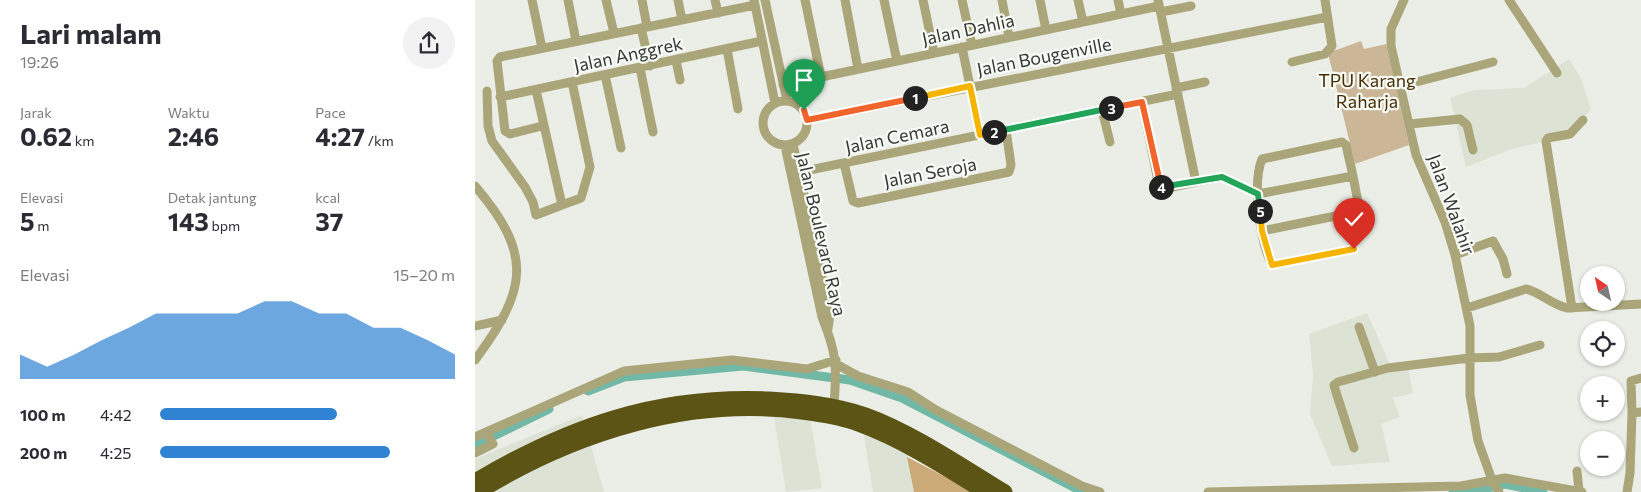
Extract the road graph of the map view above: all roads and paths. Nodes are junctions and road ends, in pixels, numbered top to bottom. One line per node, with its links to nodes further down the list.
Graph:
1 (532, 0): 36 (street)
2 (568, 0): 32 (street)
3 (606, 0): 30 (street)
4 (642, 0): 28 (street)
5 (678, 0): 26 (street)
6 (715, 0): 23 (street)
7 (765, 0): 53 (street)
8 (805, 0): 49 (street)
9 (845, 0): 46 (street)
10 (884, 0): 41 (street)
11 (923, 0): 39 (street)
12 (962, 0): 34 (street)
13 (1001, 0): 31 (street)
14 (1040, 0): 29 (street)
15 (1078, 0): 27 (street)
16 (1118, 0): 24 (street)
17 (1325, 0): 25 (street)
18 (1404, 0): 55 (street, Jalan Walahir)
19 (1509, 0): 47 (street)
20 (754, 3): 23 (street); 33 (street)
21 (1159, 6): 22 (street, Jalan Dahlia); 24 (street, Jalan Dahlia); 37 (street)
22 (1191, 6)
23 (718, 12): 26 (street)
24 (1121, 14): 27 (street, Jalan Dahlia)
25 (1327, 17): 37 (street, Jalan Bougenville); 42 (street)
26 (682, 20): 28 (street)
27 (1083, 22): 29 (street, Jalan Dahlia)
28 (644, 27): 30 (street); 44 (street)
29 (1046, 30): 31 (street, Jalan Dahlia)
30 (614, 33): 32 (street)
31 (1009, 37): 34 (street, Jalan Dahlia)
32 (577, 41): 36 (street)
33 (763, 42): 38 (street, Jalan Anggrek); 62 (street)
34 (972, 45): 35 (street, Jalan Dahlia)
35 (961, 47): 39 (street, Jalan Dahlia); 54 (street)
36 (542, 48): 59 (street)
37 (1169, 48): 54 (street, Jalan Bougenville); 58 (street)
38 (727, 49): 40 (street, Jalan Anggrek); 63 (street)
39 (934, 53): 41 (street, Jalan Dahlia)
40 (675, 60): 44 (street, Jalan Anggrek); 50 (street)
41 (897, 61): 46 (street, Jalan Dahlia)
42 (1292, 62)
43 (1493, 62): 55 (street)
44 (650, 66): 45 (street, Jalan Anggrek)
45 (640, 68): 48 (street, Jalan Anggrek); 70 (street)
46 (858, 69): 49 (street, Jalan Dahlia)
47 (1557, 73)
48 (605, 75): 51 (street, Jalan Anggrek); 74 (street)
49 (821, 77): 53 (street, Jalan Dahlia)
50 (680, 80)
51 (571, 82): 56 (street, Jalan Anggrek); 82 (street)
52 (1205, 82): 58 (street, Jalan Cemara)
53 (783, 85): 60 (street)
54 (970, 86): 65 (street, Jalan Bougenville); 71 (street)
55 (1401, 86): 67 (street, Jalan Walahir)
56 (536, 90): 59 (street, Jalan Anggrek); 68 (street)
57 (487, 91): 82 (street)
58 (1177, 91): 61 (street, Jalan Cemara); 79 (street)
59 (500, 98): 68 (street)
60 (787, 101): 62 (street); 65 (street)
61 (1142, 102): 64 (street, Jalan Cemara); 79 (street)
62 (775, 103): 73 (street)
63 (738, 108)
64 (1102, 110): 69 (street, Jalan Cemara); 72 (street)
65 (807, 120): 73 (street)
66 (1583, 120): 91 (street)
67 (1410, 124): 75 (street); 87 (street, Jalan Walahir)
68 (542, 126): 82 (street)
69 (1006, 130): 71 (street, Jalan Cemara); 76 (street, Jalan Seroja)
70 (653, 132)
71 (980, 135): 76 (street, Jalan Cemara)
72 (1110, 142)
73 (789, 145): 77 (street, Jalan Boulevard Raya); 95 (street, Jalan Boulevard Raya)
74 (621, 148)
75 (1473, 150)
76 (844, 163): 77 (street, Jalan Cemara)
77 (800, 172): 95 (street, Jalan Boulevard Raya)
78 (1353, 176): 81 (street); 81 (street); 83 (street)
79 (1196, 182): 81 (street)
80 (475, 186): 92 (street)
81 (1258, 194): 85 (street)
82 (562, 205)
83 (1360, 211): 84 (street); 85 (street)
84 (1362, 223)
85 (1262, 231): 86 (street)
86 (1354, 249)
87 (1455, 255): 88 (street); 90 (street, Jalan Walahir)
88 (1507, 274)
89 (1641, 304): 91 (street)
90 (1467, 308): 91 (street); 97 (street, Jalan Walahir)
91 (1572, 308)
92 (502, 320): 93 (street); 98 (street)
93 (475, 326)
94 (1359, 327): 100 (street)
95 (828, 329): 99 (street, Jalan Boulevard Raya)
96 (1540, 345): 97 (street)
97 (1469, 358): 100 (street); 110 (street, Jalan Walahir)
98 (475, 360)
99 (836, 365): 102 (street, Jalan Boulevard Raya); 104 (street); 116 (street)
100 (1375, 372): 106 (street)
101 (1641, 378): 103 (street)
102 (833, 405): 109 (highway); 115 (highway)
103 (1637, 412): 120 (street)
104 (486, 433): 105 (street); 107 (street)
105 (475, 437)
106 (1354, 448)
107 (475, 453)
108 (1577, 471): 119 (street)
109 (475, 481)
110 (1492, 481): 111 (street); 118 (street, Jalan Walahir); 119 (street)
111 (1462, 489): 112 (street)
112 (1421, 490): 117 (street)
113 (479, 492): 114 (highway)
114 (984, 492)
115 (1005, 492)
116 (1100, 492)
117 (1208, 492)
118 (1499, 492)
119 (1580, 492)
120 (1627, 492)

